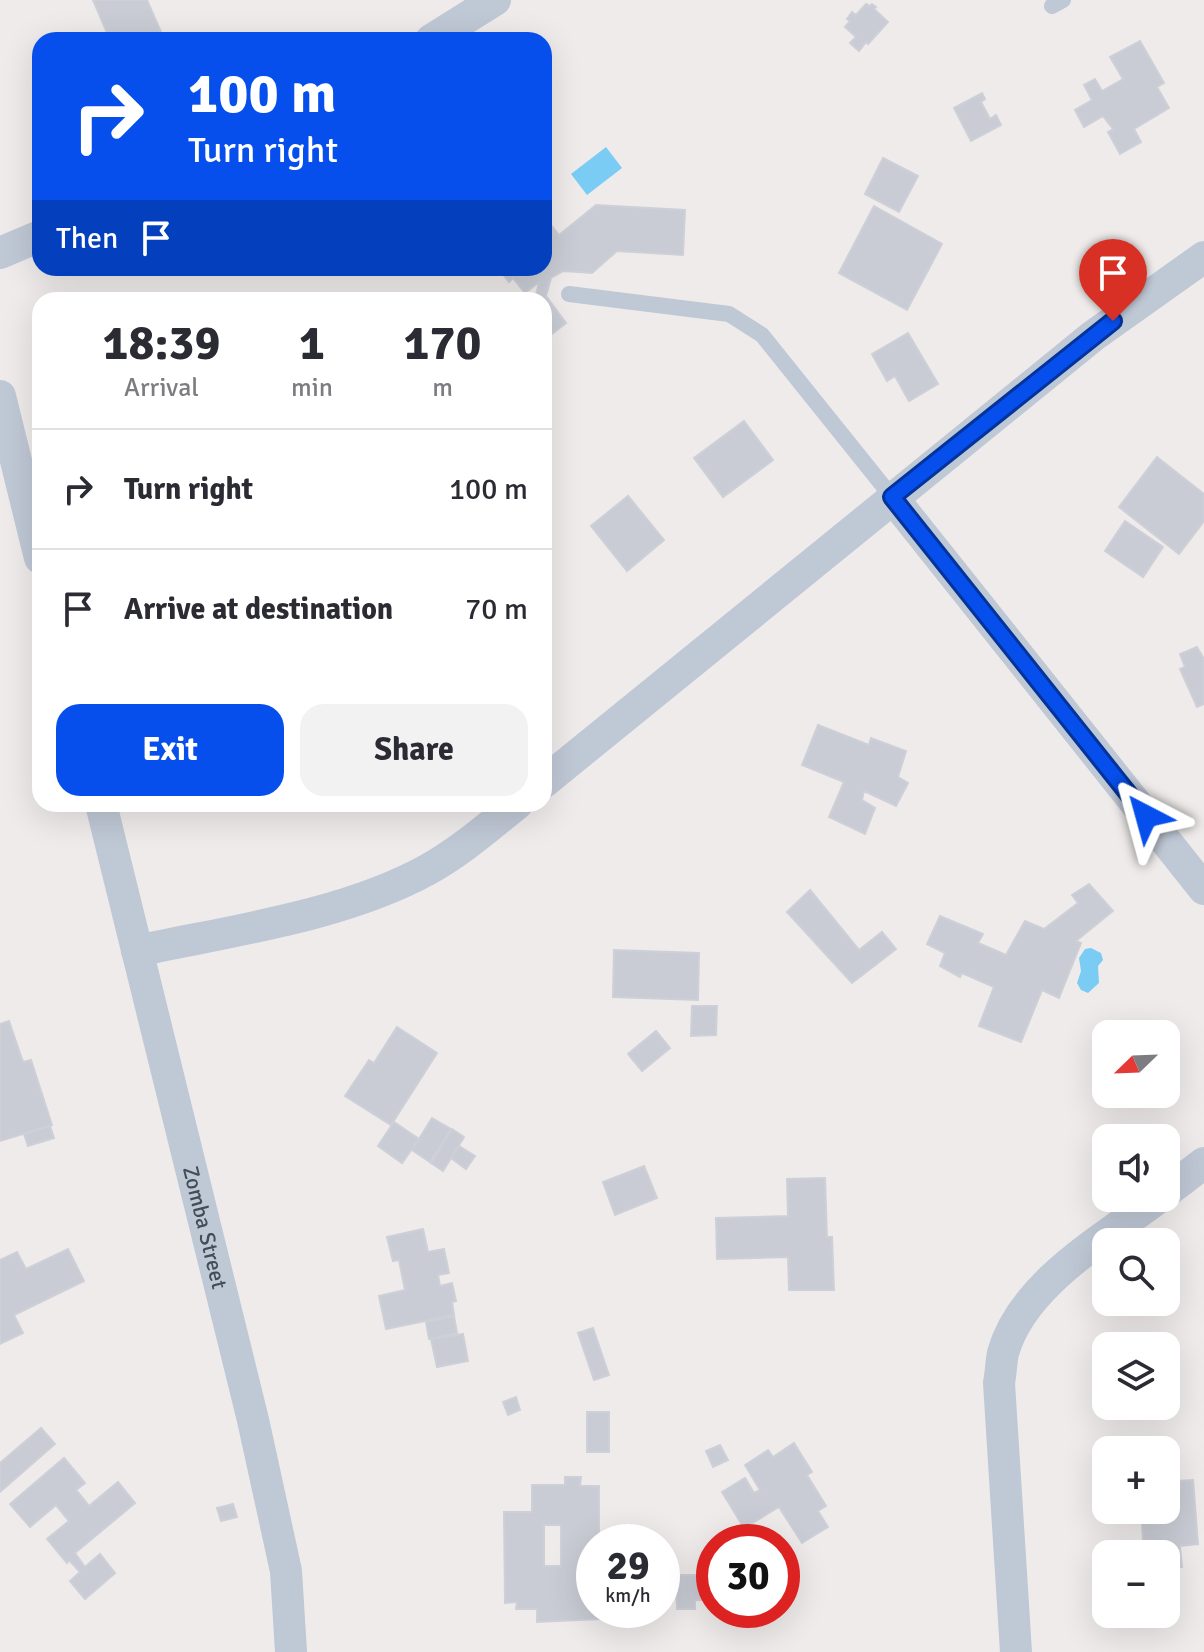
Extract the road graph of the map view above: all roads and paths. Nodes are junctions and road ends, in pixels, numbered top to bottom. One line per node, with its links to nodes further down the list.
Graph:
1 (495, 0): 2 (street)
2 (444, 32)
3 (32, 239): 4 (street)
4 (0, 253)
5 (1202, 263): 8 (street)
6 (569, 294): 8 (lane)
7 (0, 396): 9 (street)
8 (892, 497): 10 (street); 13 (street)
9 (32, 526)
10 (552, 775)
11 (103, 812): 14 (street, Zomba Street)
12 (507, 812): 14 (street)
13 (1204, 889)
14 (137, 951): 18 (street, Zomba Street)
15 (1204, 1163): 16 (street)
16 (1180, 1181)
17 (1140, 1212): 19 (street)
18 (291, 1652)
19 (1016, 1652)

